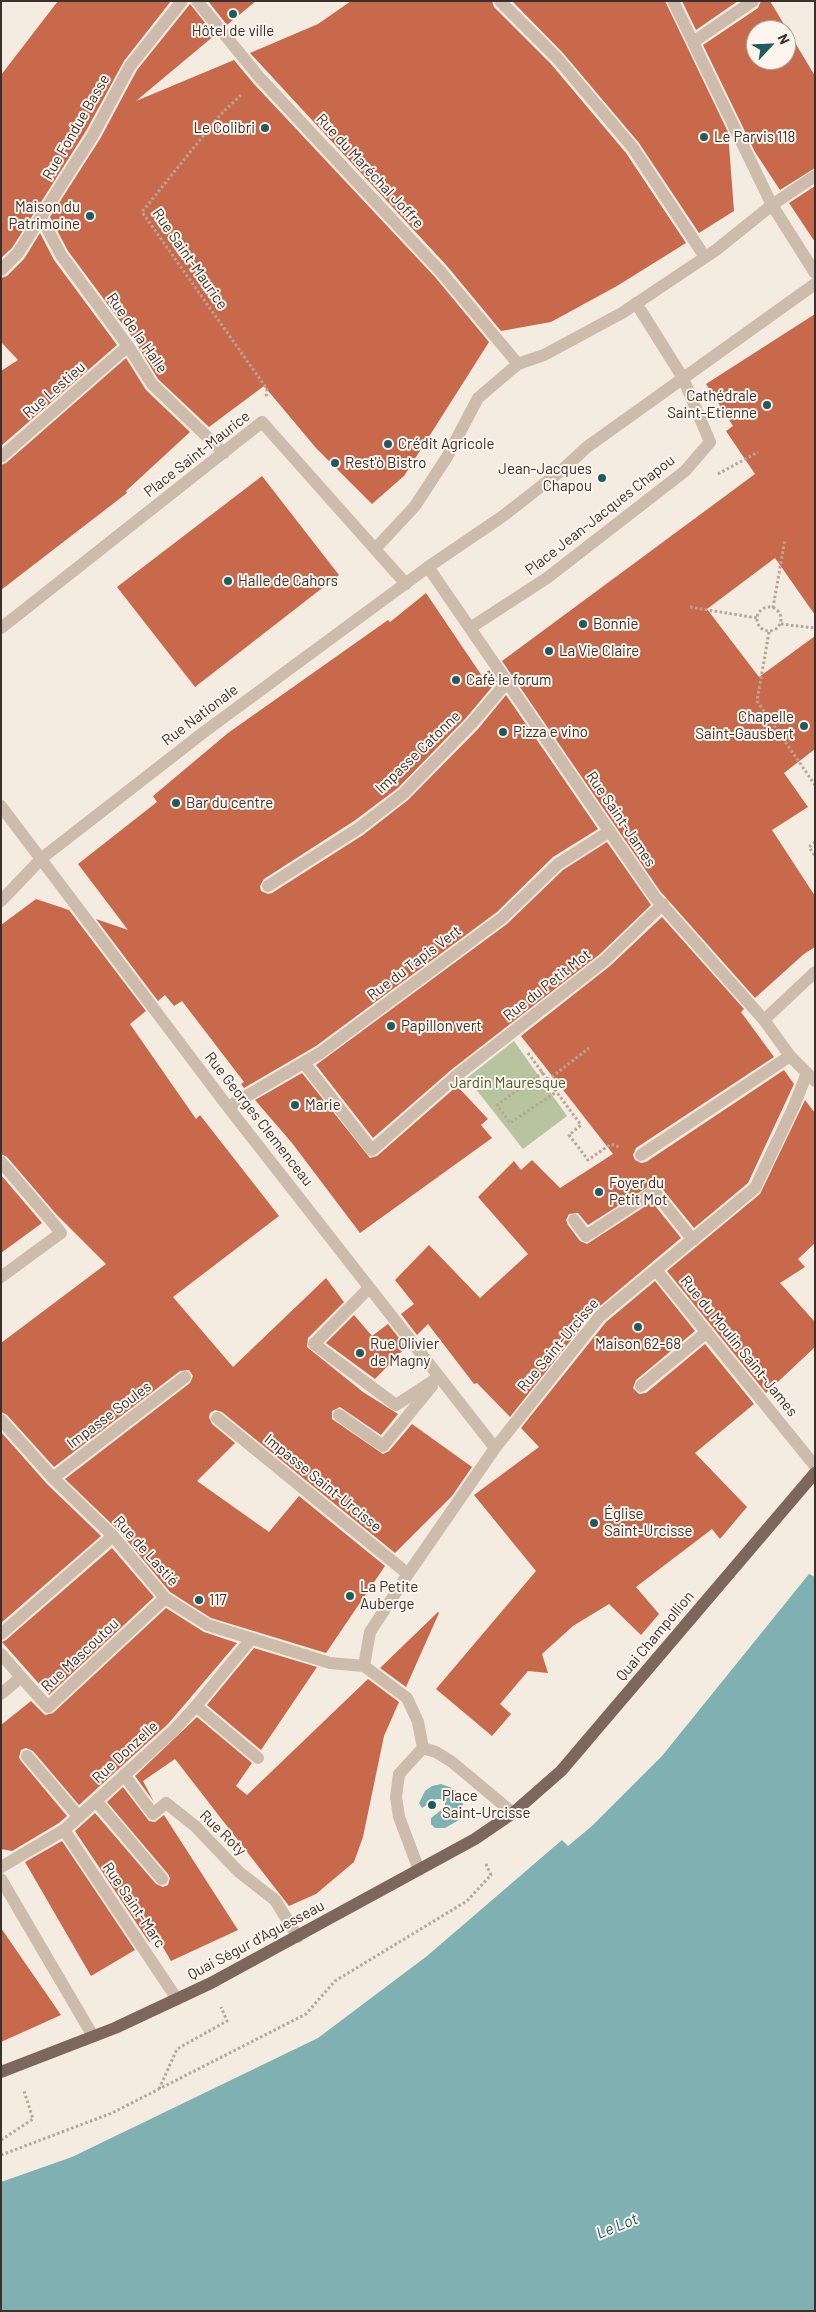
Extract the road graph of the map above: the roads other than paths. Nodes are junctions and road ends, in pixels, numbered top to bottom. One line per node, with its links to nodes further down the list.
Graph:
1 (182, 1): 9 (street, Rue Fondue Basse)
2 (196, 1): 16 (street, Rue du Maréchal Joffre)
3 (500, 1): 10 (street)
4 (673, 1): 6 (street)
5 (753, 1): 6 (street)
6 (693, 42): 8 (street)
7 (815, 176): 8 (street)
8 (772, 205): 10 (street); 12 (street)
9 (41, 217): 11 (street, Rue Fondue Basse); 15 (street, Rue de la Halle)
10 (705, 257): 14 (street)
11 (1, 270)
12 (815, 273)
13 (815, 284): 17 (street)
14 (636, 304): 16 (street); 17 (street, Place Jean-Jacques Chapou)
15 (128, 346): 18 (street, Rue de la Halle); 19 (street, Rue Lestieu)
16 (518, 364): 20 (street)
17 (683, 378): 21 (street); 24 (street, Place Jean-Jacques Chapou)
18 (224, 453): 20 (street, Place Saint-Maurice); 23 (street, Place Saint-Maurice)
19 (1, 457)
20 (375, 549): 22 (street, Place Saint-Maurice)
21 (428, 567): 22 (street, Rue Nationale); 24 (street, Rue Saint-James)
22 (406, 584): 28 (street, Rue Nationale)
23 (1, 628)
24 (470, 628): 25 (street, Rue Saint-James)
25 (507, 682): 27 (street, Rue Saint-James); 29 (street, Impasse Catonne)
26 (1, 806): 28 (street, Rue Georges Clemenceau)
27 (610, 831): 31 (street, Rue Saint-James); 35 (street, Rue du Tapis Vert)
28 (42, 858): 30 (street, Rue Nationale); 37 (street, Rue Georges Clemenceau)
29 (268, 886)
30 (1, 900)
31 (663, 904): 33 (street, Rue Saint-James); 35 (street, Rue du Petit Mot)
32 (815, 972): 33 (street)
33 (764, 1020): 34 (street, Rue Saint-James)
34 (790, 1056): 36 (street, Rue Saint-James); 38 (street)
35 (304, 1063): 37 (street, Rue du Tapis Vert)
36 (811, 1077): 41 (street, Rue Saint-Urcisse)
37 (228, 1107): 44 (street, Rue Georges Clemenceau)
38 (640, 1155)
39 (1, 1162): 43 (street)
40 (574, 1220): 41 (street)
41 (693, 1240): 42 (street, Rue Saint-Urcisse)
42 (656, 1270): 45 (street, Rue du Moulin Saint-James); 52 (street, Rue Saint-Urcisse)
43 (1, 1277)
44 (369, 1288): 47 (street, Rue Georges Clemenceau); 47 (street)
45 (707, 1332): 48 (street); 53 (street, Rue du Moulin Saint-James)
46 (185, 1377): 55 (street, Impasse Soules)
47 (439, 1377): 49 (street); 52 (street, Rue Georges Clemenceau)
48 (641, 1386)
49 (339, 1415)
50 (217, 1418): 57 (street, Impasse Saint-Urcisse)
51 (1, 1420): 55 (street, Rue de Lastié)
52 (494, 1448): 57 (street, Rue Saint-Urcisse)
53 (815, 1466)
54 (815, 1473): 71 (main road, Quai Champollion)
55 (53, 1478): 56 (street, Rue de Lastié)
56 (113, 1536): 58 (street, Rue de Lastié); 59 (street)
57 (408, 1574): 62 (street, Rue Saint-Urcisse)
58 (165, 1598): 60 (street, Rue de Lastié); 63 (street, Rue Mascoutou)
59 (1, 1634)
60 (250, 1639): 62 (street, Rue de Lastié); 65 (street, Rue Donzelle)
61 (1, 1654): 63 (street, Rue Mascoutou)
62 (364, 1666): 66 (street)
63 (21, 1677): 64 (street, Rue Mascoutou)
64 (1, 1694)
65 (196, 1706): 68 (street); 69 (street, Rue Donzelle)
66 (423, 1748): 71 (street); 75 (street)
67 (27, 1756): 72 (street)
68 (258, 1758)
69 (124, 1775): 70 (street, Rue Donzelle); 78 (street, Rue Roty)
70 (96, 1801): 72 (street, Rue Donzelle); 76 (street)
71 (513, 1813): 75 (main road, Quai Ségur d'Aguesseau)
72 (79, 1817): 73 (street, Rue Donzelle)
73 (64, 1830): 74 (street, Rue Donzelle); 79 (street, Rue Saint-Marc)
74 (1, 1867)
75 (420, 1870): 78 (main road, Quai Ségur d'Aguesseau)
76 (162, 1879)
77 (1, 1880): 80 (street)
78 (298, 1937): 79 (main road, Quai Ségur d'Aguesseau)
79 (178, 1999): 80 (main road, Quai Ségur d'Aguesseau)
80 (94, 2036): 81 (main road, Quai Ségur d'Aguesseau)
81 (1, 2072)

